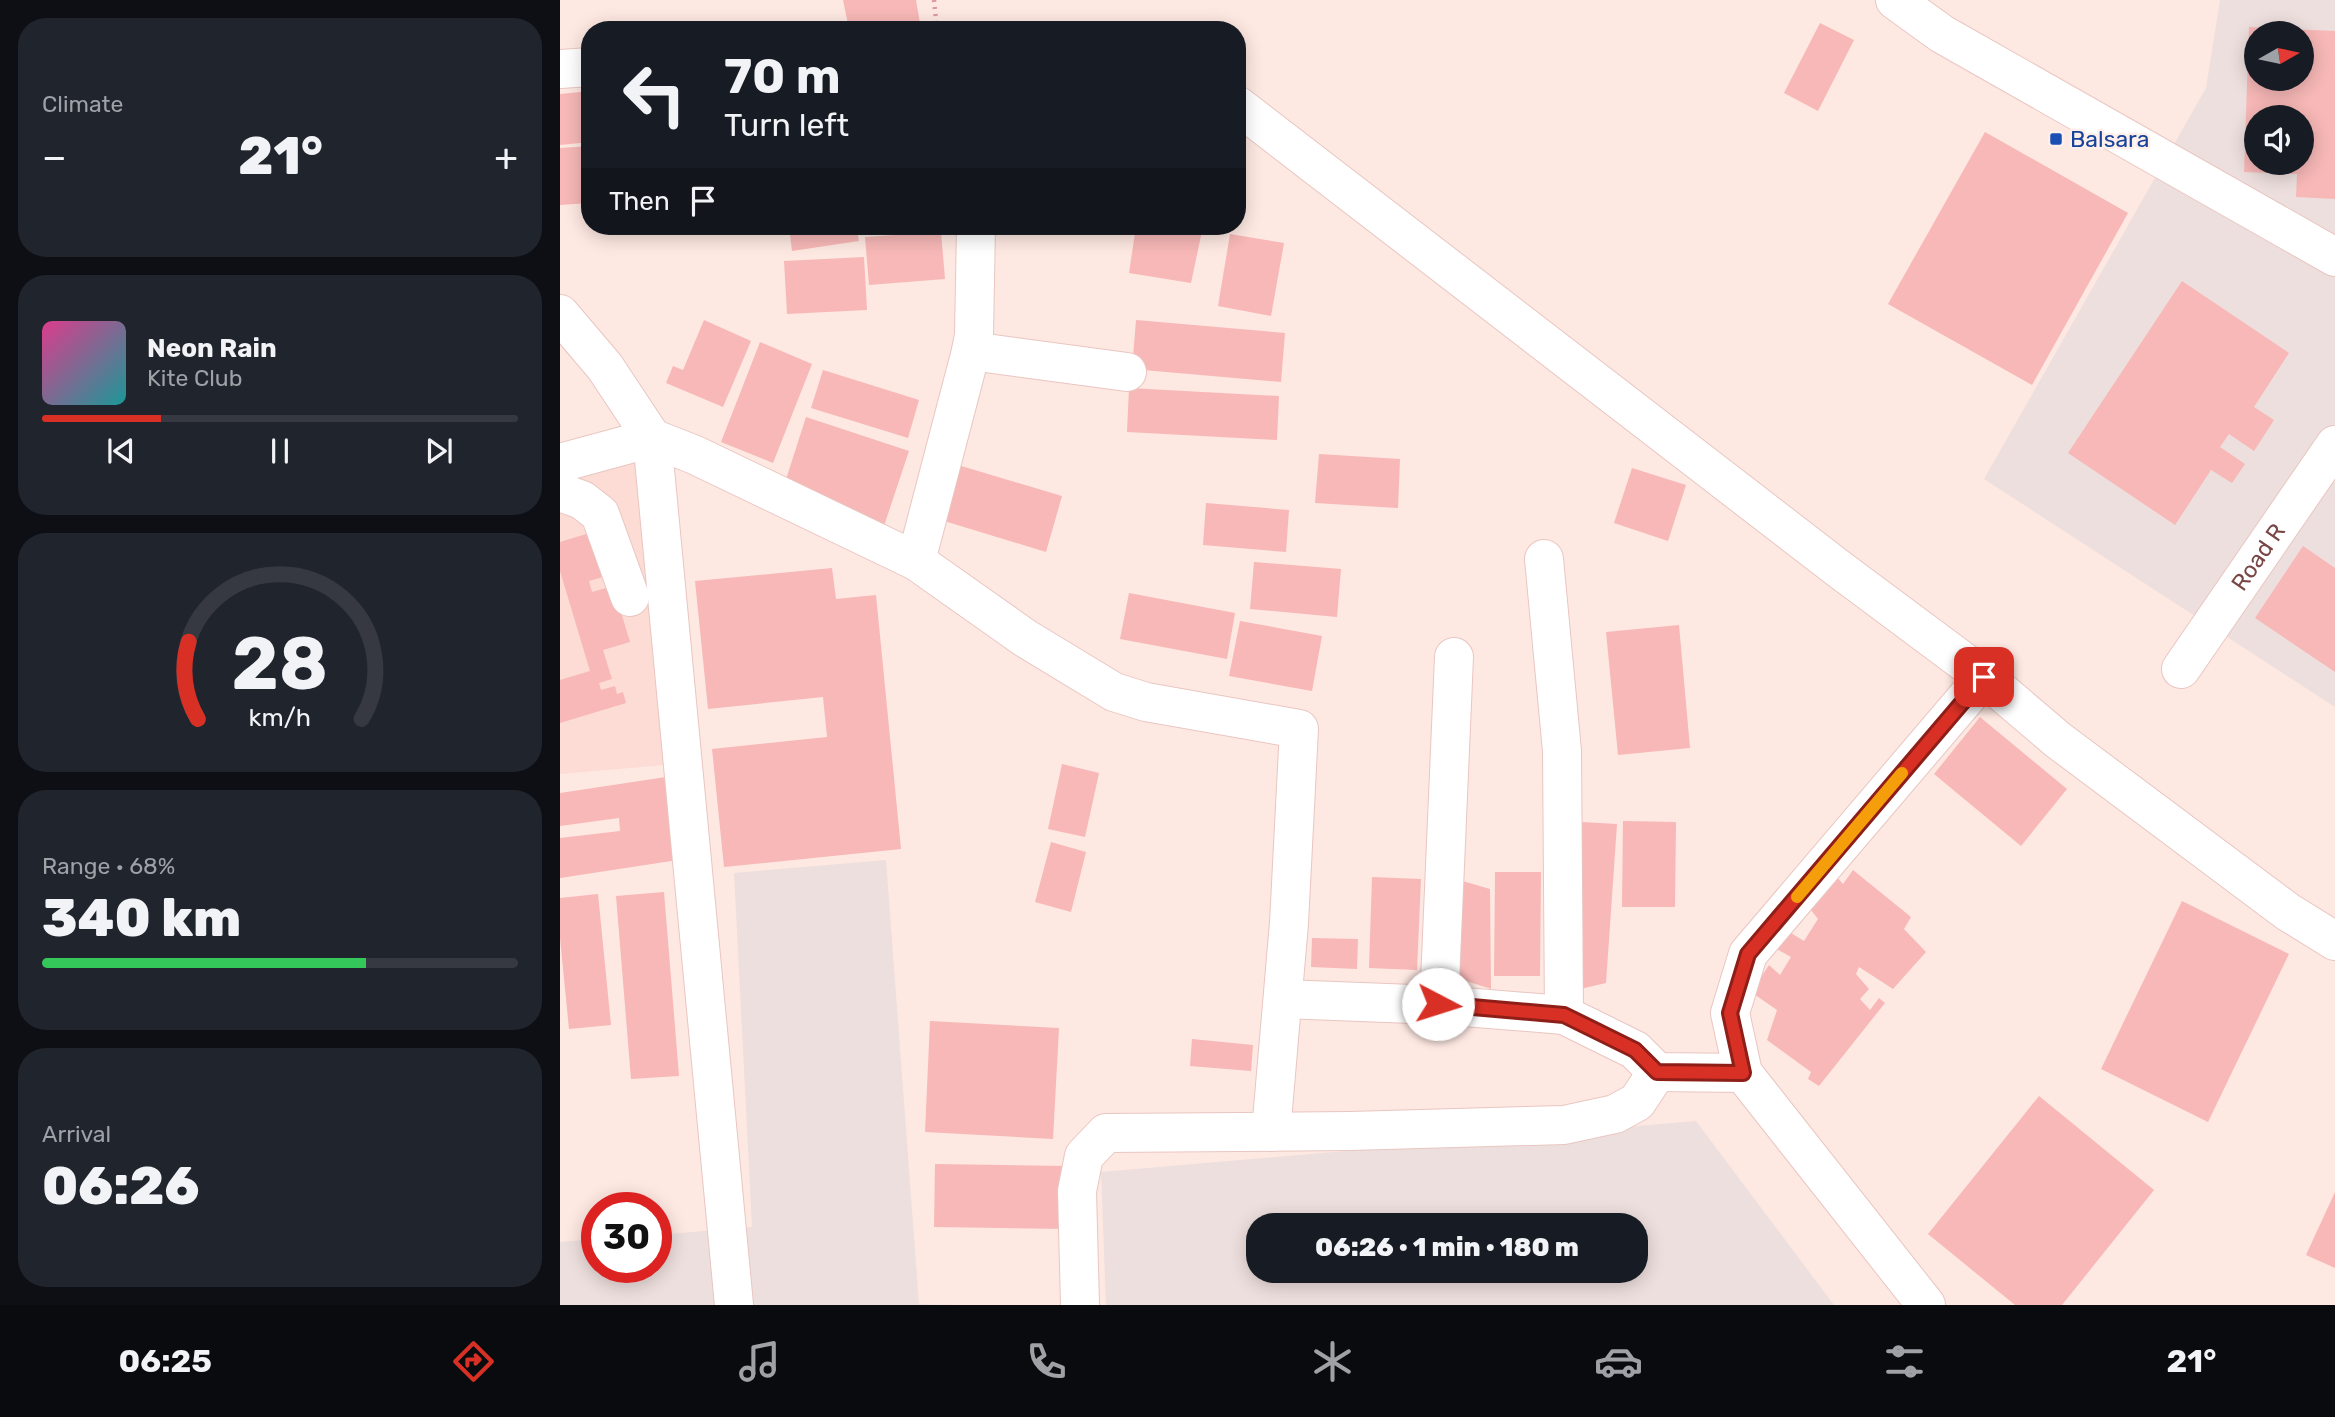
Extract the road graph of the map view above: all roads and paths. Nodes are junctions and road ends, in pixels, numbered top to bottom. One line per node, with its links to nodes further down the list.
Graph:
1 (934, 0): 3 (path)
2 (1895, 0): 8 (street)
3 (936, 21)
4 (581, 68): 5 (street)
5 (560, 69)
6 (1246, 113): 21 (street)
7 (976, 235): 10 (street)
8 (2335, 257)
9 (560, 314): 12 (street)
10 (971, 351): 11 (street); 17 (street)
11 (1127, 372)
12 (652, 438): 14 (street); 17 (street); 29 (street)
13 (2335, 445): 20 (street, Road R)
14 (560, 463)
15 (560, 492): 18 (street)
16 (1544, 559): 25 (street)
17 (916, 561): 23 (street)
18 (630, 597)
19 (1454, 657): 24 (street)
20 (2181, 669)
21 (1984, 677): 22 (street); 27 (street)
22 (2335, 941)
23 (1283, 999): 24 (street); 28 (street)
24 (1438, 1004): 25 (street)
25 (1564, 1015): 26 (street)
26 (1657, 1072): 27 (street); 28 (street)
27 (1743, 1073): 31 (street)
28 (1271, 1132): 30 (street)
29 (734, 1305)
30 (1080, 1305)
31 (1926, 1305)

